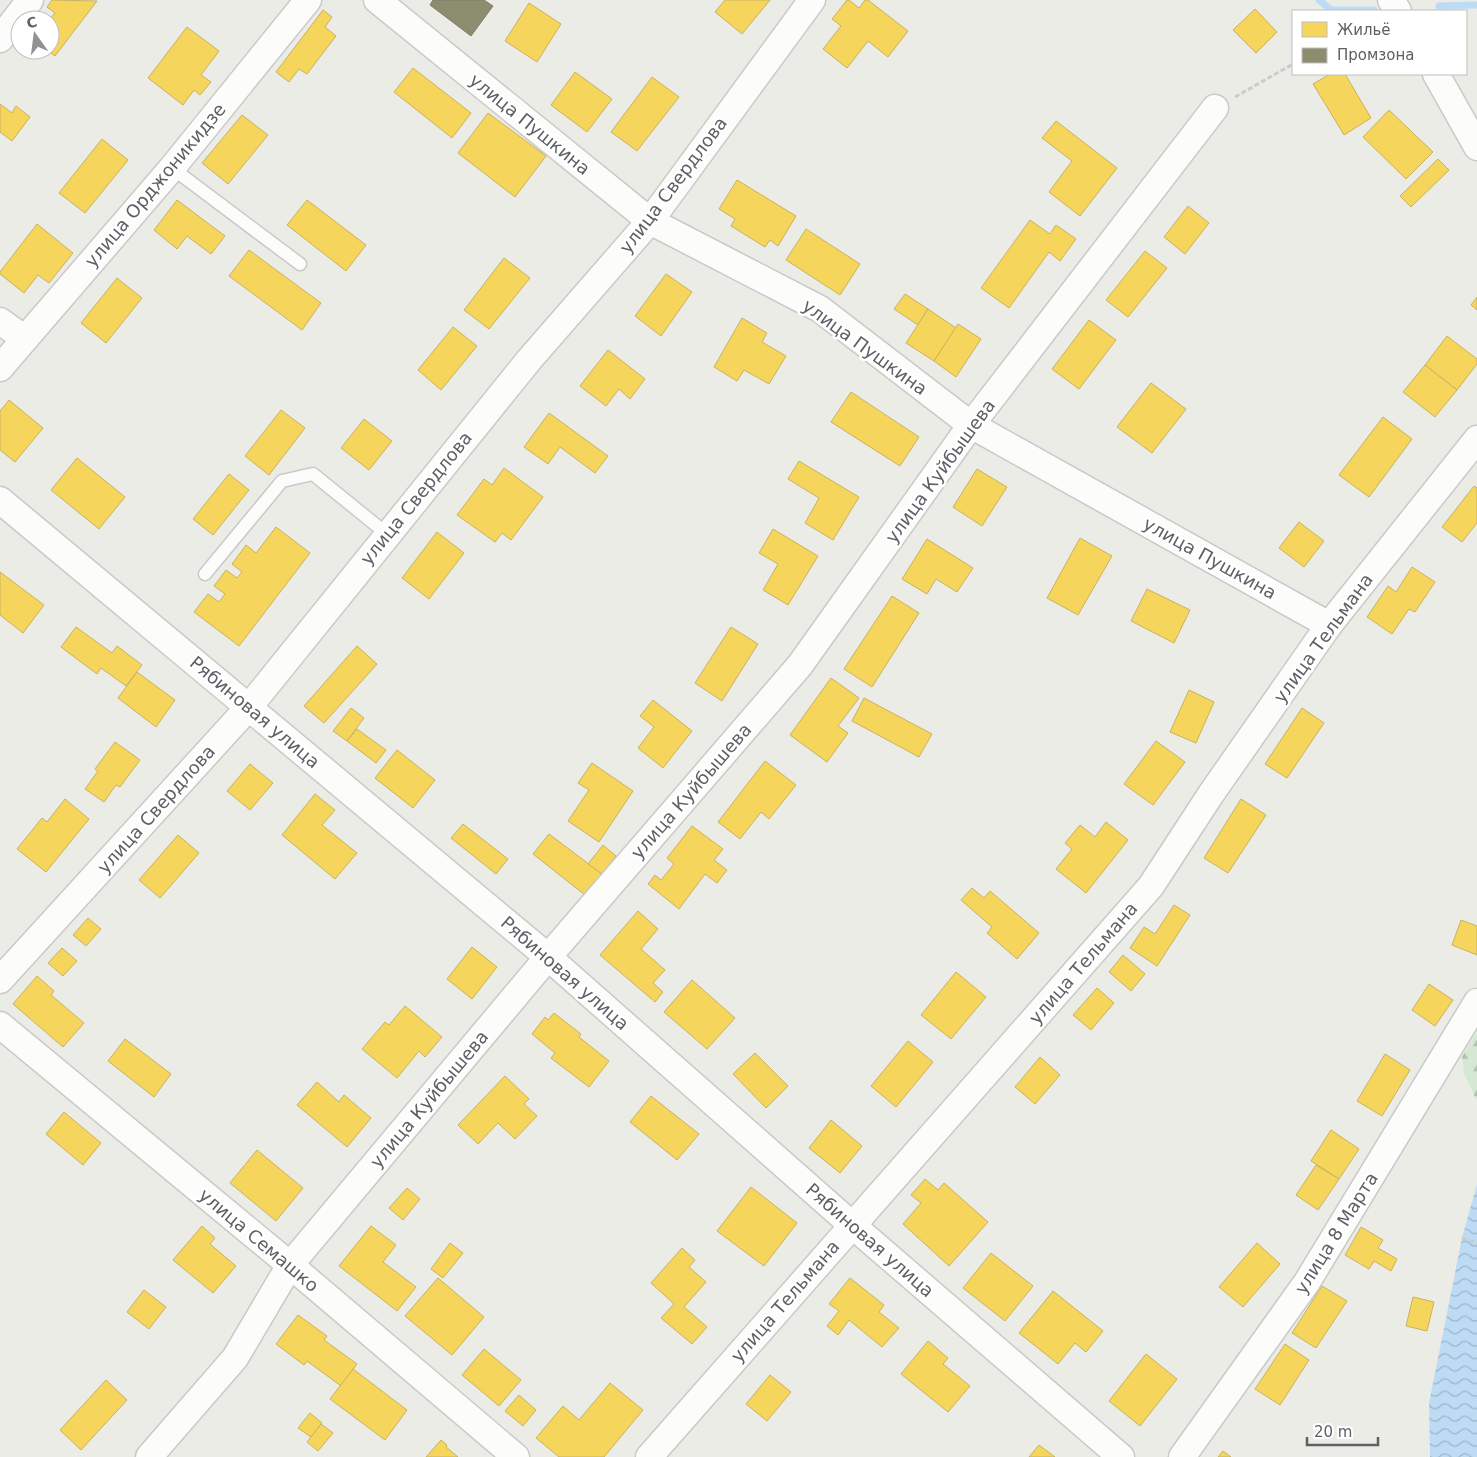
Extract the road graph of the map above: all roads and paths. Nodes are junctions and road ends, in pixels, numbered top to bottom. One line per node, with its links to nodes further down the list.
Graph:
1 (30, 0): 5 (street)
2 (308, 0): 10 (street, улица Орджоникидзе)
3 (377, 0): 11 (street, улица Пушкина)
4 (812, 0): 11 (street, улица Свердлова)
5 (0, 39)
6 (1292, 65): 8 (path)
7 (1437, 75): 9 (street)
8 (1215, 108): 16 (street, улица Куйбышева)
9 (1477, 147)
10 (172, 168): 12 (lane); 14 (street, улица Орджоникидзе)
11 (650, 221): 16 (street, улица Пушкина); 19 (street, улица Свердлова)
12 (300, 264)
13 (0, 321): 14 (street)
14 (25, 339): 15 (street, улица Орджоникидзе)
15 (0, 368)
16 (972, 425): 21 (street, улица Пушкина); 23 (street, улица Куйбышева)
17 (1477, 439): 21 (street, улица Тельмана)
18 (0, 500): 22 (street, Рябиновая улица)
19 (387, 534): 20 (lane); 22 (street, улица Свердлова)
20 (205, 574)
21 (1329, 625): 27 (street, улица Тельмана)
22 (249, 707): 23 (street, Рябиновая улица); 24 (street, улица Свердлова)
23 (548, 957): 27 (street, Рябиновая улица); 30 (street, улица Куйбышева)
24 (0, 980)
25 (1477, 1002): 35 (street, улица 8 Марта)
26 (0, 1025): 30 (street, улица Семашко)
27 (852, 1225): 33 (street, улица Тельмана); 34 (street, Рябиновая улица)
28 (1462, 1238): 29 (path)
29 (1477, 1243)
30 (290, 1265): 31 (street, улица Куйбышева); 32 (street, улица Семашко)
31 (149, 1457)
32 (516, 1457)
33 (649, 1457)
34 (1121, 1457)
35 (1182, 1457)

